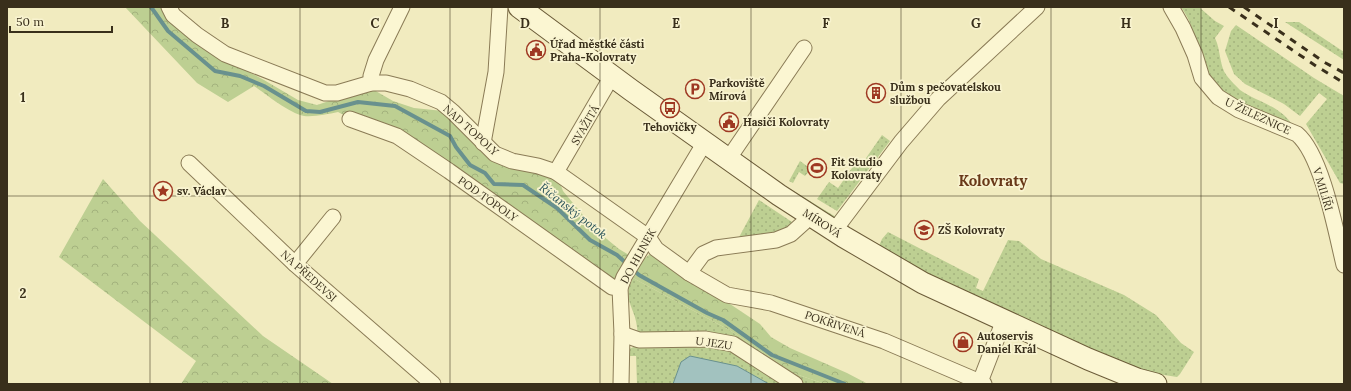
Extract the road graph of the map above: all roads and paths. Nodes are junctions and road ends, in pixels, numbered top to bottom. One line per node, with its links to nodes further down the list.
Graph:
1 (169, 7): 9 (street, NAD TOPOLY)
2 (402, 7): 9 (street)
3 (500, 7): 12 (street)
4 (519, 7): 8 (street, MÍROVÁ)
5 (1036, 7): 19 (street)
6 (1171, 7): 11 (street, U ŽELEZNICE)
7 (804, 48): 14 (street)
8 (612, 76): 13 (street, MÍROVÁ); 16 (street, SVAŽITÁ)
9 (371, 83): 12 (street, NAD TOPOLY)
10 (350, 118): 24 (street, POD TOPOLY)
11 (1303, 139): 22 (street, V MILÍŘI)
12 (483, 142): 16 (street, NAD TOPOLY)
13 (705, 142): 14 (street, MÍROVÁ); 20 (street, DO HLINEK)
14 (729, 158): 17 (street, MÍROVÁ)
15 (189, 163): 21 (street, NA PŘEDEVSI)
16 (556, 172): 20 (street, NAD TOPOLY)
17 (811, 216): 19 (street, MÍROVÁ); 23 (street)
18 (333, 218): 21 (street)
19 (834, 231): 25 (street, MÍROVÁ)
20 (648, 237): 23 (street, POKŘIVENÁ); 24 (street, DO HLINEK)
21 (295, 264): 28 (street, NA PŘEDEVSI)
22 (1344, 265)
23 (689, 273): 27 (street, POKŘIVENÁ)
24 (622, 283): 26 (street, DO HLINEK)
25 (1004, 320): 27 (street, POKŘIVENÁ); 31 (street, MÍROVÁ)
26 (622, 334): 29 (street, DO HLINEK); 30 (street, U JEZU)
27 (982, 383)
28 (433, 384)
29 (620, 384)
30 (795, 384)
31 (1156, 384)

